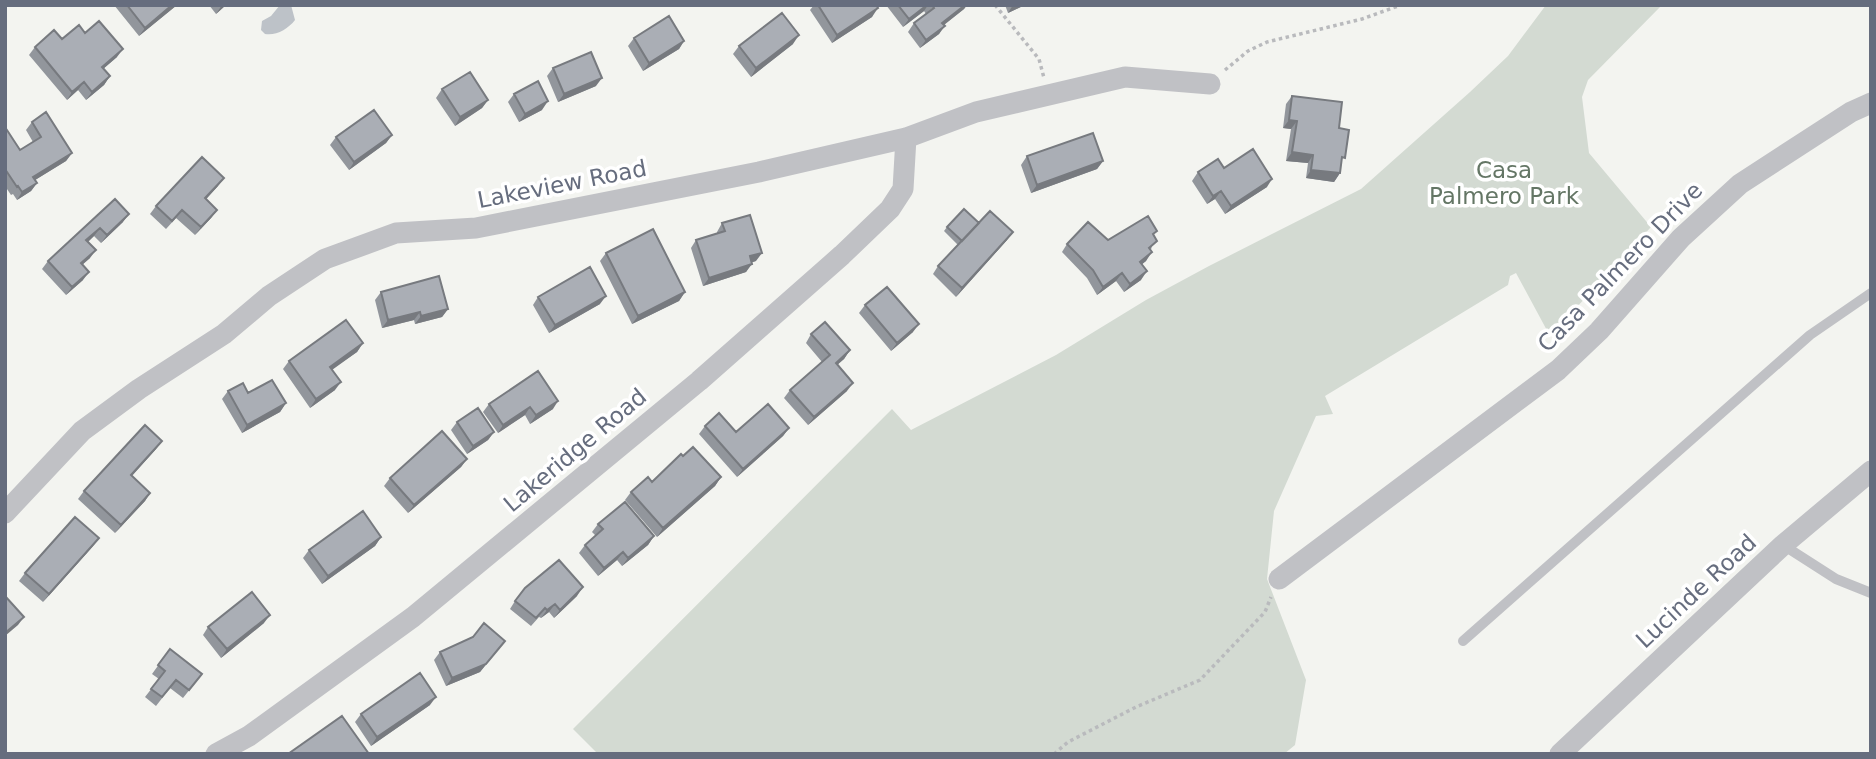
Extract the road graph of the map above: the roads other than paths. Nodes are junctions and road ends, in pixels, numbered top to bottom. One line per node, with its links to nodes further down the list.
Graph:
1 (1210, 84): 3 (street, Lakeview Road)
2 (1871, 103): 8 (street, Casa Palmero Drive)
3 (906, 138): 6 (street, Lakeview Road); 11 (street, Lakeridge Road)
4 (1871, 293): 10 (lane)
5 (1871, 471): 7 (street, Lucinde Road)
6 (5, 513)
7 (1783, 545): 9 (lane); 12 (street, Lucinde Road)
8 (1279, 579)
9 (1871, 593)
10 (1463, 641)
11 (216, 754)
12 (1560, 754)

